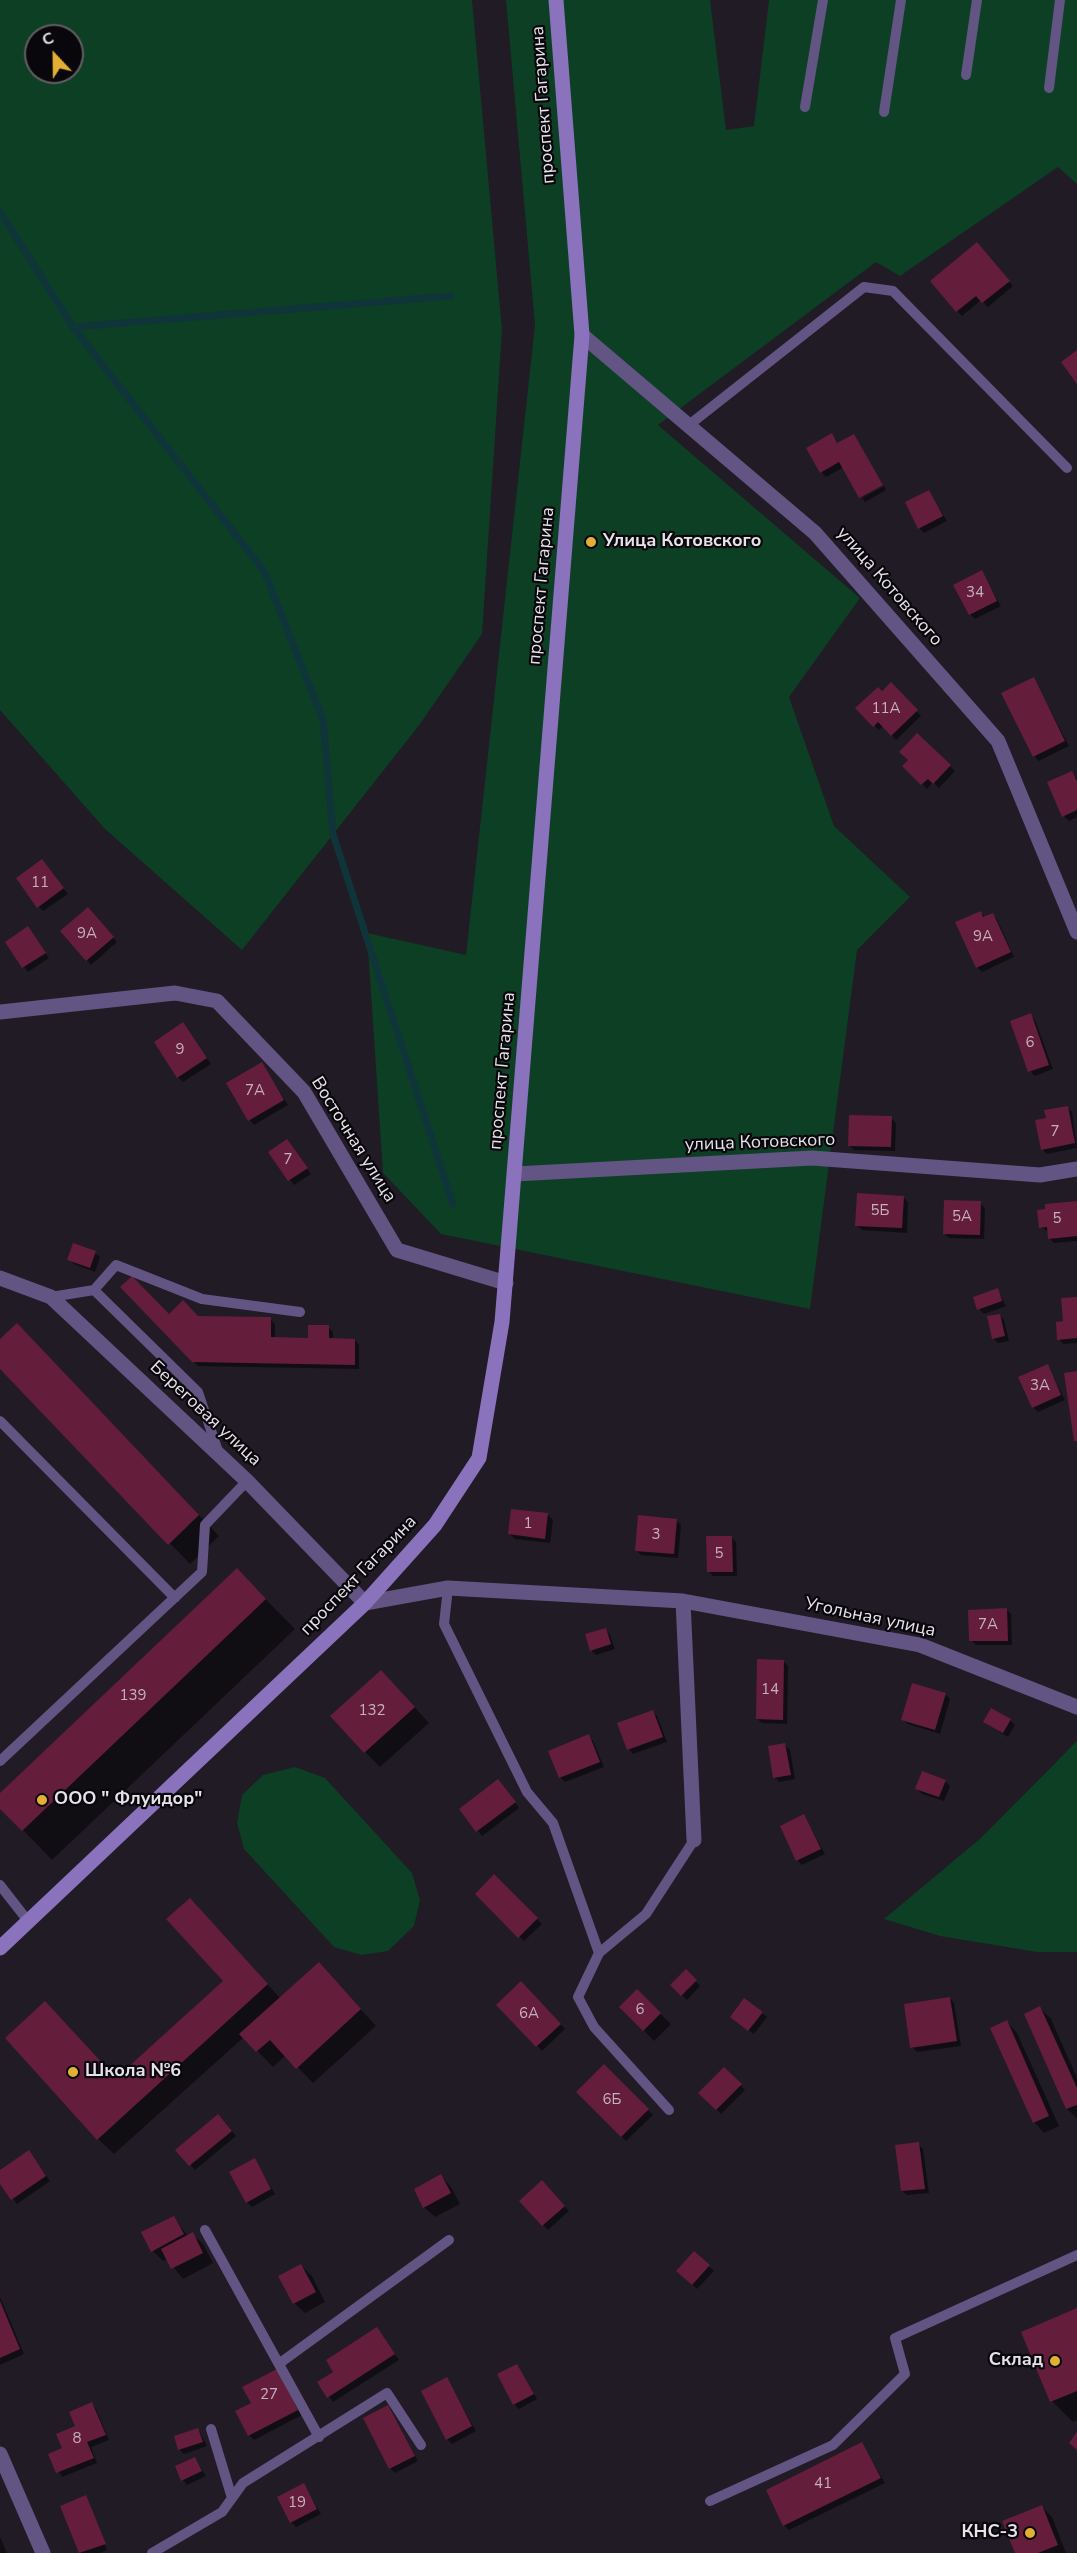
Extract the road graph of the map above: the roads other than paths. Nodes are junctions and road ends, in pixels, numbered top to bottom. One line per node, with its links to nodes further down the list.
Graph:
1 (556, 0): 10 (main road, проспект Гагарина)
2 (823, 0): 8 (lane)
3 (901, 0): 9 (lane)
4 (977, 0): 6 (lane)
5 (1060, 0): 7 (lane)
6 (966, 75)
7 (1049, 88)
8 (805, 107)
9 (884, 112)
10 (582, 335): 11 (street, улица Котовского); 16 (main road, проспект Гагарина)
11 (689, 425): 12 (lane); 13 (street, улица Котовского)
12 (1067, 468)
13 (1077, 932)
14 (0, 1012): 18 (street, Восточная улица)
15 (1077, 1169): 16 (street, улица Котовского)
16 (514, 1173): 18 (main road, проспект Гагарина)
17 (0, 1278): 20 (street, Береговая улица)
18 (506, 1283): 28 (main road, проспект Гагарина)
19 (94, 1290): 20 (lane); 21 (lane); 23 (lane)
20 (51, 1297): 23 (street, Береговая улица)
21 (300, 1312)
22 (0, 1421): 26 (lane)
23 (219, 1455): 24 (street, Береговая улица)
24 (247, 1481): 26 (lane); 28 (street, Береговая улица)
25 (448, 1588): 27 (street, Угольная улица); 28 (street, Угольная улица); 35 (lane)
26 (175, 1598): 30 (lane)
27 (683, 1601): 29 (street, Угольная улица); 31 (street)
28 (365, 1603): 33 (main road, проспект Гагарина)
29 (1077, 1707)
30 (0, 1761)
31 (694, 1840): 35 (lane)
32 (0, 1885): 33 (lane)
33 (28, 1921): 34 (main road, проспект Гагарина)
34 (0, 1948)
35 (599, 1953): 36 (lane)
36 (669, 2110)
37 (205, 2230): 40 (lane)
38 (449, 2240): 40 (lane)
39 (1077, 2254): 47 (lane)
40 (280, 2363): 42 (lane)
41 (211, 2429): 46 (lane)
42 (320, 2437): 43 (lane); 46 (lane)
43 (421, 2445)
44 (0, 2454): 45 (street)
45 (5, 2481): 48 (street)
46 (232, 2498): 49 (lane)
47 (710, 2500)
48 (43, 2553)
49 (152, 2553)

